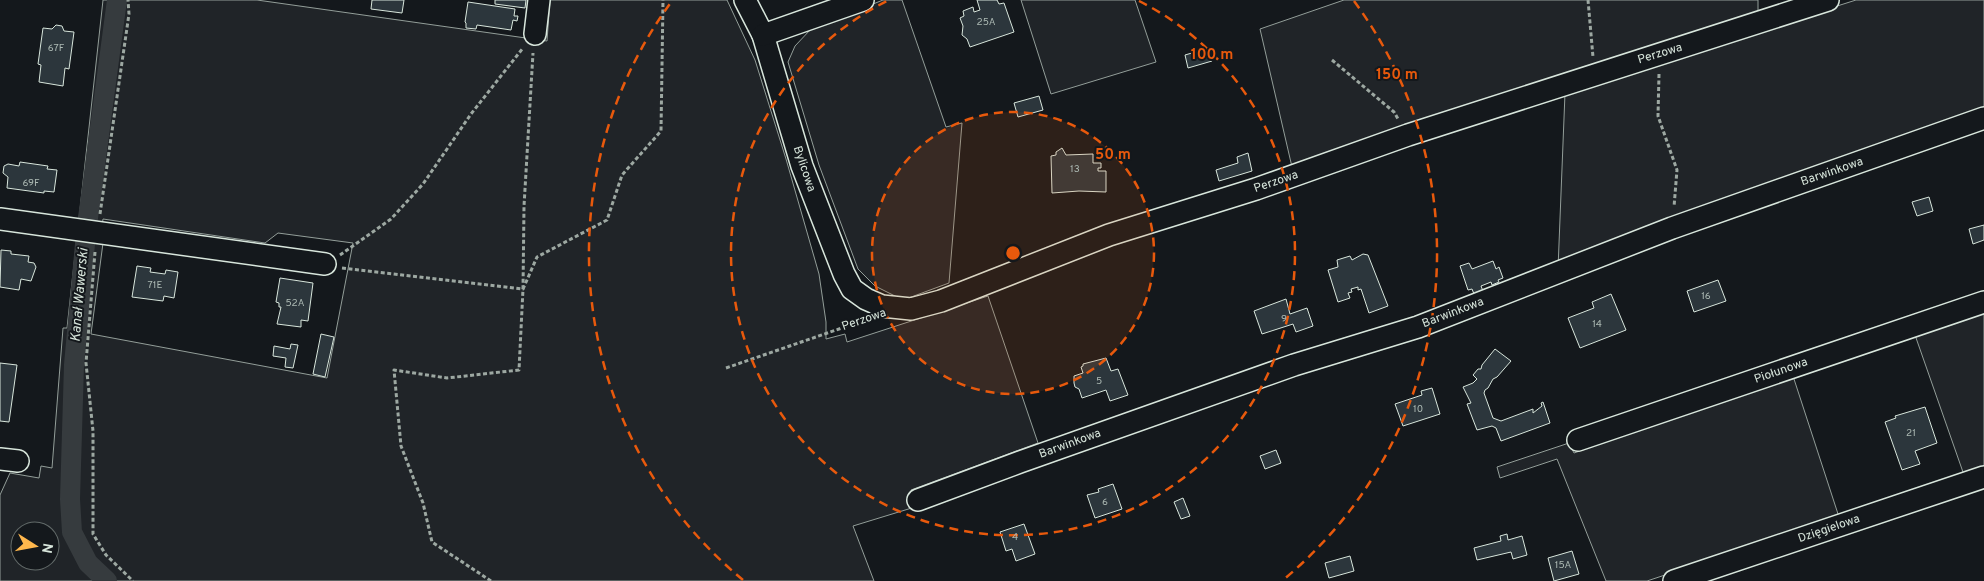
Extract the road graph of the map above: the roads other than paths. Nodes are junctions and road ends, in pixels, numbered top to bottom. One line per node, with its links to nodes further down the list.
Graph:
1 (539, 0): 5 (street)
2 (746, 0): 6 (street, Bylicowa)
3 (863, 0): 6 (street)
4 (1828, 0): 11 (street, Perzowa)
5 (535, 34)
6 (763, 35): 11 (street, Bylicowa)
7 (1984, 118): 14 (street, Barwinkowa)
8 (0, 219): 9 (street)
9 (325, 264)
10 (1984, 302): 12 (street, Piołunowa)
11 (897, 308)
12 (1578, 440)
13 (1984, 477): 15 (street, Dzięgielowa)
14 (918, 500)
15 (1674, 581)

